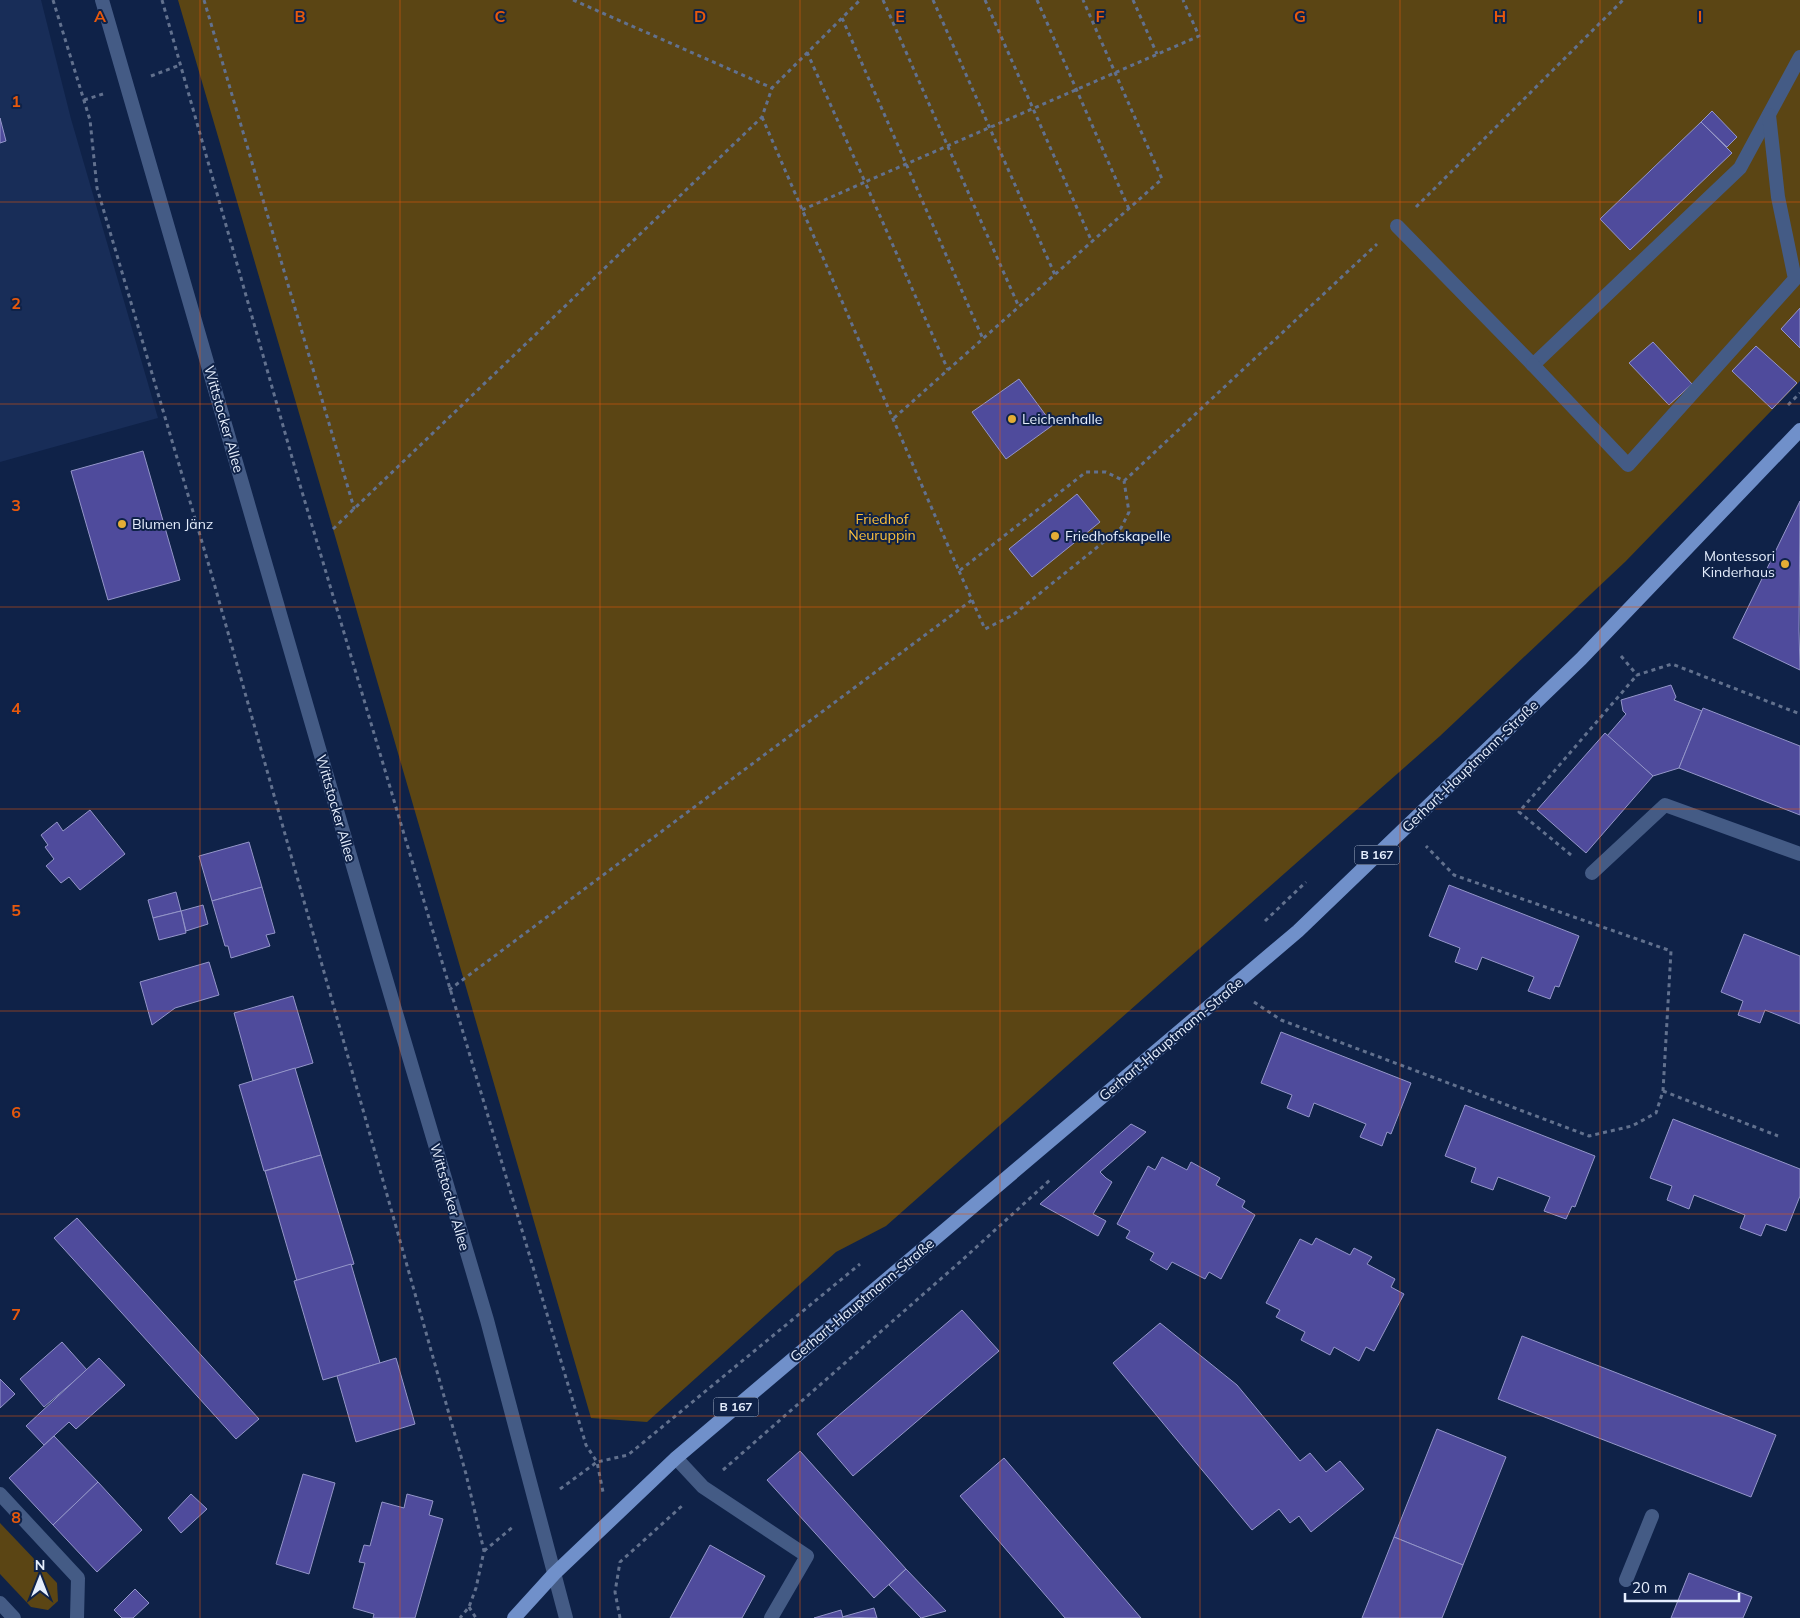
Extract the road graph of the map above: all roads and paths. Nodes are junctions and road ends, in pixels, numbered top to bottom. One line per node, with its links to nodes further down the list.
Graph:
1 (53, 0): 62 (path)
2 (102, 0): 59 (main road, Wittstocker Allee)
3 (162, 0): 51 (path)
4 (204, 0): 23 (path)
5 (572, 0): 19 (path)
6 (860, 0): 14 (path)
7 (883, 0): 25 (path)
8 (933, 0): 24 (path)
9 (985, 0): 21 (path)
10 (1036, 0): 20 (path)
11 (1084, 0): 18 (path)
12 (1133, 0): 16 (path)
13 (1183, 0): 16 (path)
14 (842, 18): 15 (path); 26 (path)
15 (807, 52): 19 (path); 27 (path)
16 (1157, 54): 18 (path)
17 (1800, 57): 22 (main road)
18 (1116, 73): 20 (path); 28 (path)
19 (772, 88): 23 (path)
20 (1076, 90): 21 (path); 28 (path)
21 (1033, 108): 24 (path); 31 (path)
22 (1769, 115): 35 (main road); 35 (main road)
23 (762, 117): 29 (path)
24 (990, 128): 25 (path); 32 (path)
25 (948, 146): 26 (path); 33 (path)
26 (906, 164): 27 (path); 34 (path)
27 (865, 182): 29 (path); 36 (path)
28 (1128, 209): 31 (path)
29 (802, 210): 39 (path)
30 (1397, 226): 35 (main road)
31 (1092, 242): 32 (path)
32 (1055, 275): 33 (path)
33 (1019, 307): 34 (path)
34 (983, 339): 36 (path)
35 (1533, 364)
36 (948, 370): 39 (path)
37 (1800, 393): 38 (path)
38 (1786, 408)
39 (894, 418): 41 (path)
40 (1800, 430): 56 (main road, Gerhart-Hauptmann-Straße / B 167)
41 (959, 571): 42 (path); 42 (path)
42 (972, 600): 51 (path)
43 (1621, 656): 44 (path)
44 (1637, 675): 45 (path); 48 (path)
45 (1800, 714)
46 (1426, 846): 53 (path)
47 (1800, 854): 48 (main road)
48 (1592, 873)
49 (1311, 878): 50 (path)
50 (1260, 925)
51 (449, 990): 55 (path)
52 (1252, 1000): 53 (path)
53 (1663, 1092): 54 (path)
54 (1778, 1136)
55 (862, 1263)
56 (676, 1458): 59 (main road, Gerhart-Hauptmann-Straße / B 167); 69 (main road)
57 (0, 1494): 64 (main road)
58 (1652, 1516): 60 (main road)
59 (554, 1574): 67 (main road, Gerhart-Hauptmann-Straße / B 167); 68 (main road, Wittstocker Allee)
60 (1626, 1580)
61 (0, 1604): 63 (main road)
62 (469, 1607): 65 (path); 66 (path)
63 (14, 1618)
64 (77, 1618)
65 (460, 1618)
66 (476, 1618)
67 (514, 1618)
68 (566, 1618)
69 (771, 1618)

